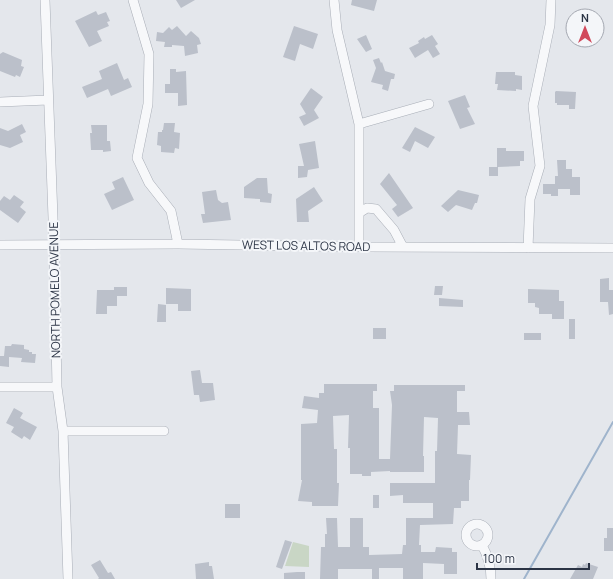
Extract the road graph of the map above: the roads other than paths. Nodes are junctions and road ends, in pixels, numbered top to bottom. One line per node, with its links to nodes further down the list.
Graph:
1 (45, 0): 5 (street, NORTH POMELO AVENUE)
2 (133, 0): 10 (street)
3 (334, 0): 8 (street)
4 (551, 0): 15 (street)
5 (48, 100): 6 (street); 12 (street, NORTH POMELO AVENUE)
6 (0, 102)
7 (429, 104): 8 (street)
8 (358, 124): 9 (street)
9 (359, 213): 13 (street); 14 (street)
10 (178, 244): 12 (street, WEST LOS ALTOS ROAD); 13 (street, WEST LOS ALTOS ROAD)
11 (0, 245): 12 (street, WEST LOS ALTOS ROAD)
12 (54, 245): 18 (street, NORTH POMELO AVENUE)
13 (359, 246): 14 (street, WEST LOS ALTOS ROAD)
14 (403, 247): 15 (street, WEST LOS ALTOS ROAD)
15 (528, 248): 16 (street, WEST LOS ALTOS ROAD)
16 (613, 248)
17 (0, 387): 18 (street)
18 (57, 387): 19 (street, NORTH POMELO AVENUE)
19 (62, 431): 20 (street); 22 (street, NORTH POMELO AVENUE)
20 (164, 431)
21 (482, 545): 23 (street)
22 (68, 579)
23 (491, 579)

